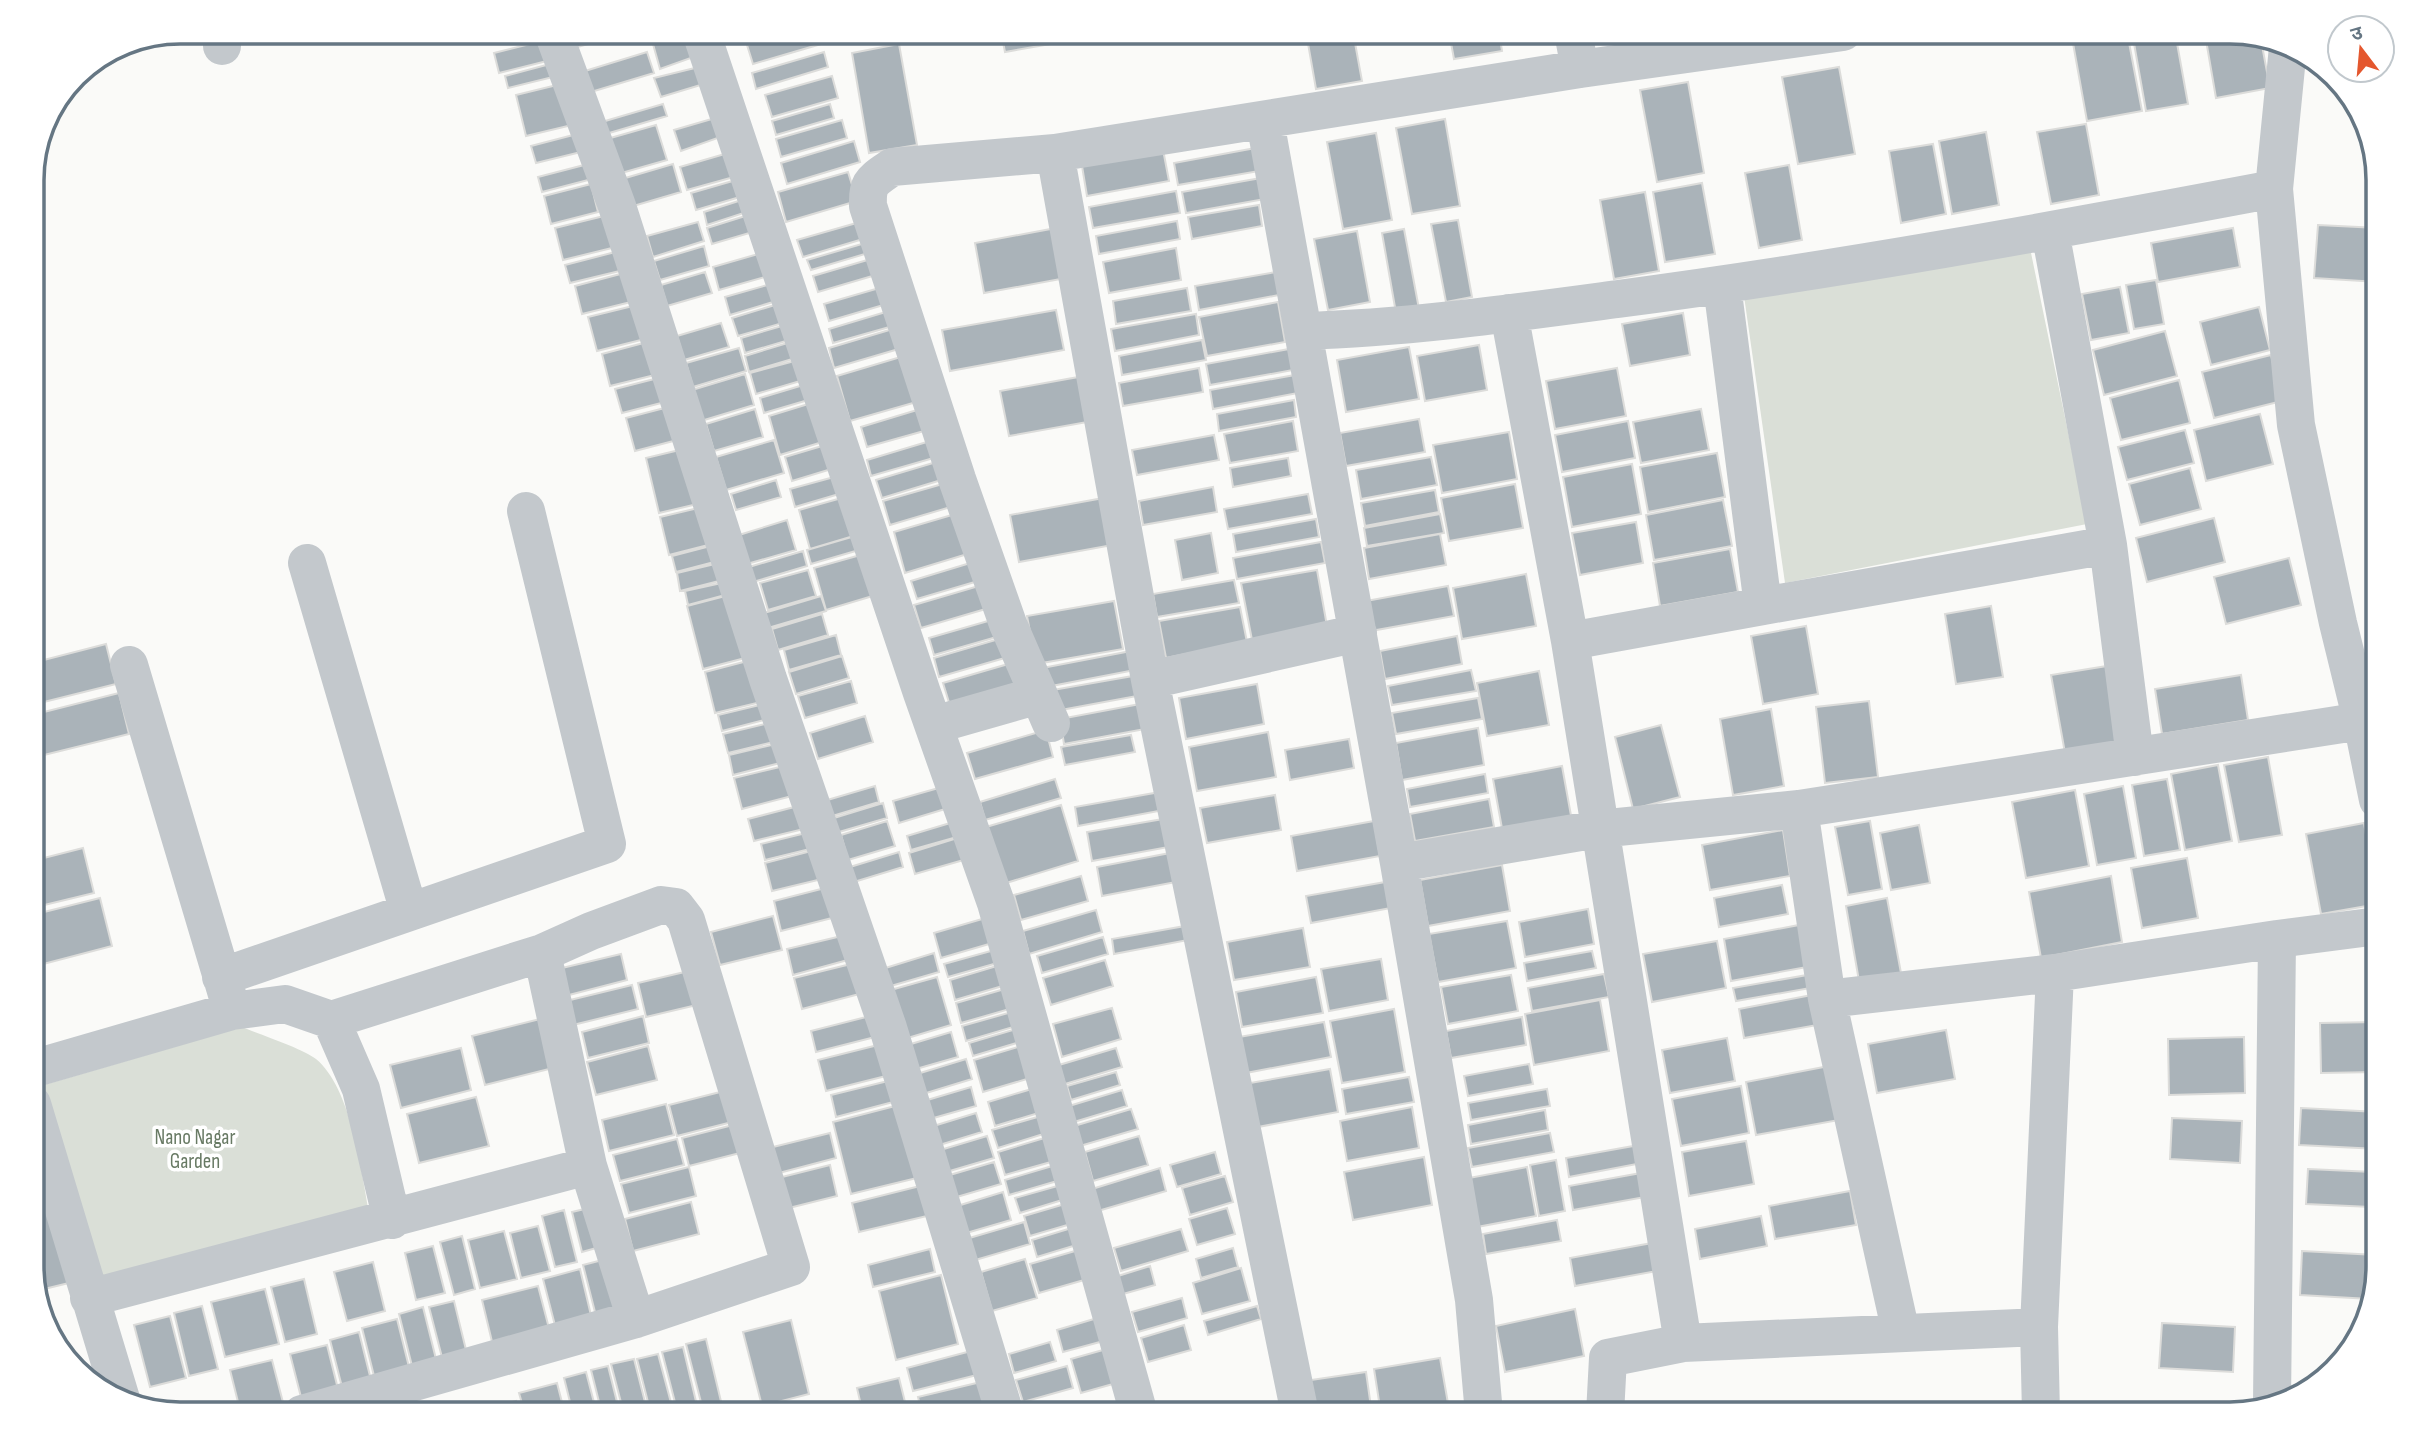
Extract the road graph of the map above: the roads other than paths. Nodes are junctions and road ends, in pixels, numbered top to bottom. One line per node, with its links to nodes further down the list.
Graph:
1 (557, 44): 49 (street)
2 (705, 44): 23 (street)
3 (1575, 44): 6 (street)
4 (1758, 44): 6 (street)
5 (2287, 57): 9 (street)
6 (1580, 69): 7 (street)
7 (1265, 121): 8 (street); 13 (street)
8 (1055, 153): 21 (street); 23 (street)
9 (2274, 189): 10 (street); 22 (street)
10 (2050, 231): 11 (street); 15 (street)
11 (1722, 285): 12 (street); 17 (street)
12 (1509, 313): 13 (street); 19 (street)
13 (1303, 331): 18 (street)
14 (526, 511): 29 (street)
15 (2108, 545): 17 (street); 25 (street)
16 (307, 563): 29 (street)
17 (1763, 606): 19 (street)
18 (1358, 633): 21 (street); 28 (street)
19 (1570, 641): 27 (street)
20 (129, 665): 34 (street)
21 (1150, 680): 51 (street)
22 (2362, 721): 24 (street); 25 (street)
23 (933, 725): 50 (street)
24 (2366, 741)
25 (2135, 757): 26 (street)
26 (1799, 809): 27 (street); 35 (street)
27 (1598, 829): 28 (street); 45 (street)
28 (1399, 863): 52 (street)
29 (409, 912): 34 (street)
30 (2366, 928): 31 (street)
31 (2277, 939): 33 (street); 47 (street)
32 (542, 953): 36 (street); 39 (street); 42 (street)
33 (2055, 973): 35 (street); 43 (street)
34 (227, 994): 36 (street); 37 (street)
35 (1827, 999): 44 (street)
36 (331, 1020): 40 (street)
37 (44, 1064)
38 (44, 1145): 41 (street)
39 (588, 1166): 40 (street); 42 (street)
40 (392, 1220): 41 (street)
41 (89, 1298): 46 (street)
42 (636, 1319): 48 (street)
43 (2039, 1327): 44 (street); 54 (street)
44 (1901, 1333): 45 (street)
45 (1683, 1343): 53 (street)
46 (117, 1387)
47 (2272, 1396)
48 (347, 1402)
49 (1001, 1402)
50 (1135, 1402)
51 (1297, 1402)
52 (1483, 1402)
53 (1606, 1402)
54 (2041, 1402)

